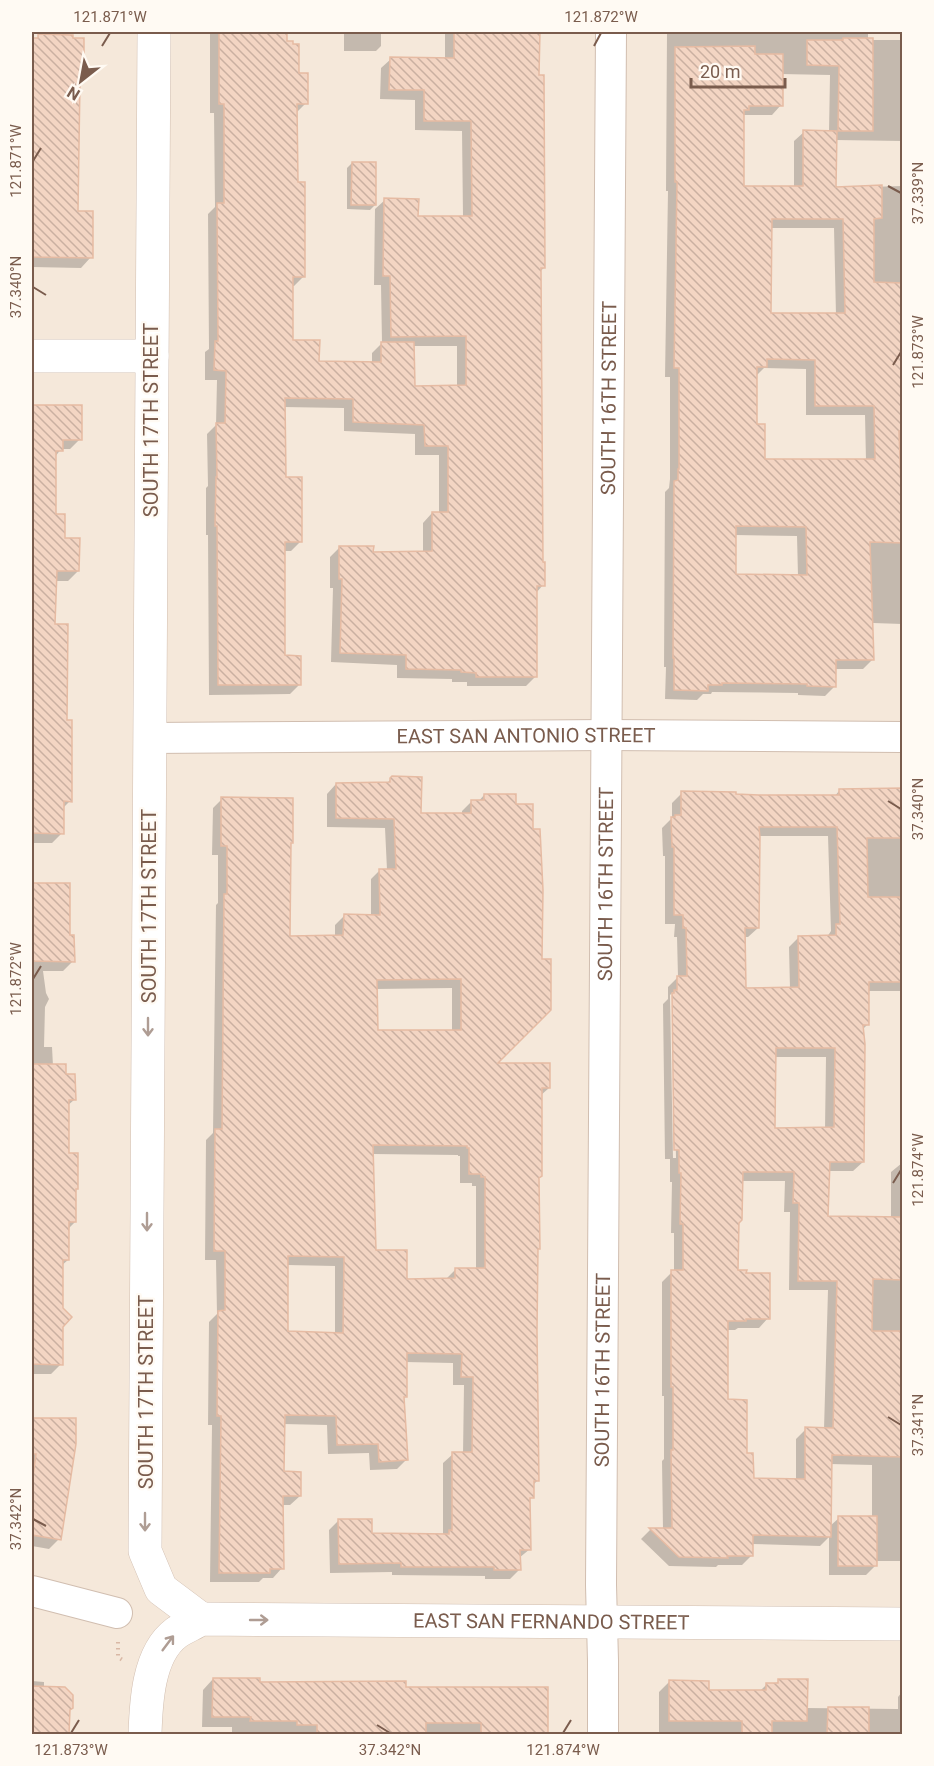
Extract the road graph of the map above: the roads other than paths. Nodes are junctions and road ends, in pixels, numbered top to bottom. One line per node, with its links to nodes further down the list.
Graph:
1 (154, 32): 4 (street, SOUTH 17TH STREET)
2 (610, 32): 5 (street, SOUTH 16TH STREET)
3 (32, 356): 4 (street)
4 (152, 356): 7 (street, SOUTH 17TH STREET)
5 (606, 735): 6 (street, EAST SAN ANTONIO STREET); 7 (street, EAST SAN ANTONIO STREET); 11 (street, SOUTH 16TH STREET)
6 (903, 737)
7 (150, 738): 10 (street, SOUTH 17TH STREET, one-way to 10)
8 (32, 1591): 9 (street)
9 (117, 1613)
10 (201, 1619): 11 (street, EAST SAN FERNANDO STREET, one-way to 11); 13 (street, one-way to 10)
11 (601, 1621): 12 (street, EAST SAN FERNANDO STREET); 14 (street, SOUTH 16TH STREET)
12 (903, 1624)
13 (145, 1734)
14 (603, 1734)

